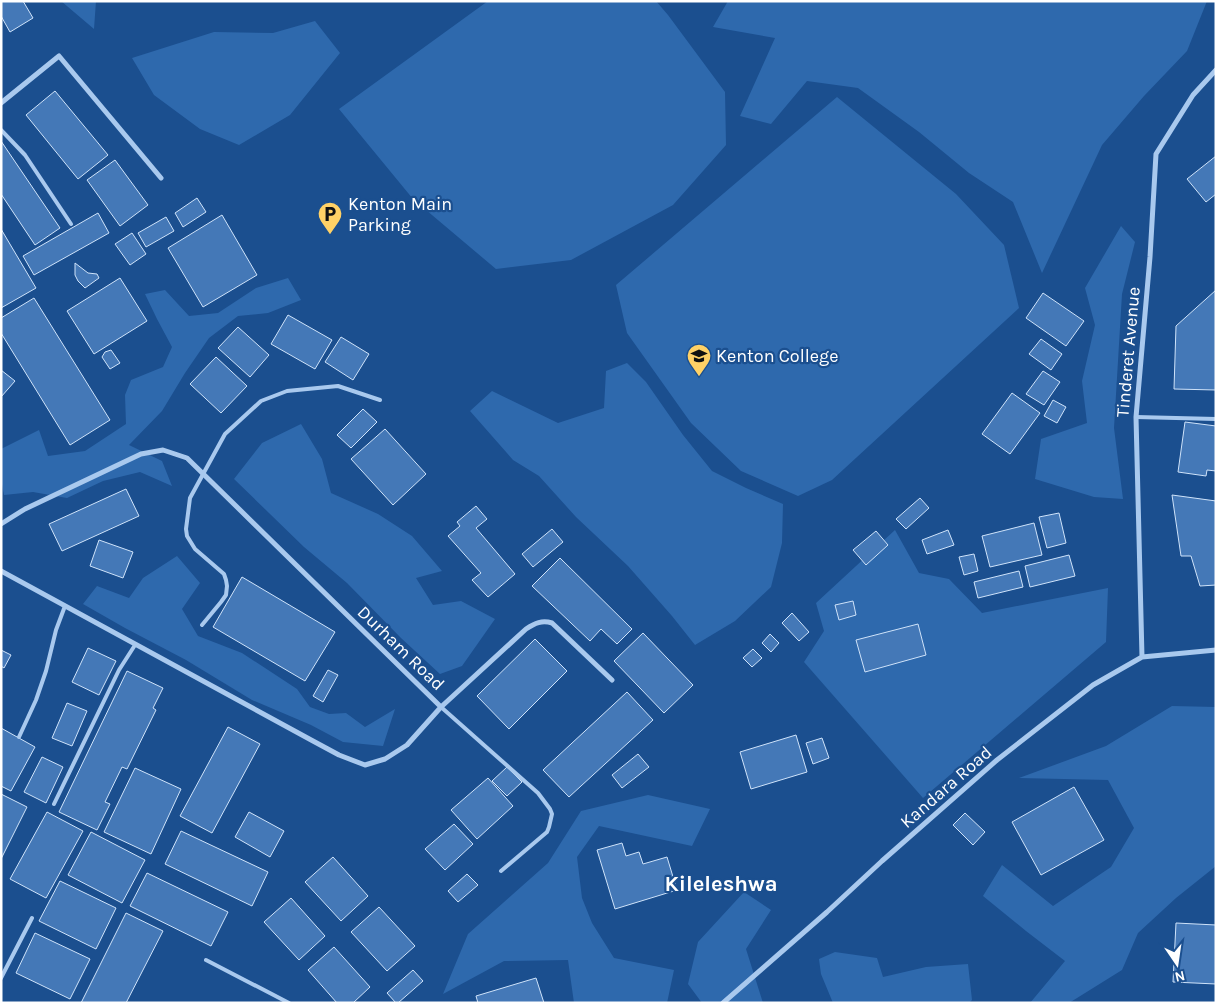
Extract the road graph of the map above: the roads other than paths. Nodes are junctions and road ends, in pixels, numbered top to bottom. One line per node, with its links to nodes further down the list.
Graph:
1 (1216, 70): 7 (street, Tinderet Avenue)
2 (1, 103): 4 (street)
3 (1, 130): 5 (lane)
4 (161, 178)
5 (72, 224)
6 (380, 400): 9 (lane)
7 (1136, 417): 8 (lane); 16 (street, Tinderet Avenue)
8 (1216, 419)
9 (204, 474): 10 (street, Durham Road); 13 (lane); 18 (street, Durham Road)
10 (1, 524)
11 (1, 571): 12 (street, Durham Road)
12 (65, 606): 14 (street, Durham Road); 19 (lane)
13 (202, 625)
14 (135, 645): 18 (street, Durham Road); 20 (lane)
15 (1216, 650): 16 (street, Kandara Road)
16 (1142, 657): 26 (street, Kandara Road)
17 (612, 680): 18 (street)
18 (442, 707): 21 (lane)
19 (19, 737)
20 (54, 804)
21 (501, 871)
22 (32, 918): 24 (lane)
23 (206, 960): 25 (lane)
24 (1, 978)
25 (289, 1003)
26 (723, 1003)

